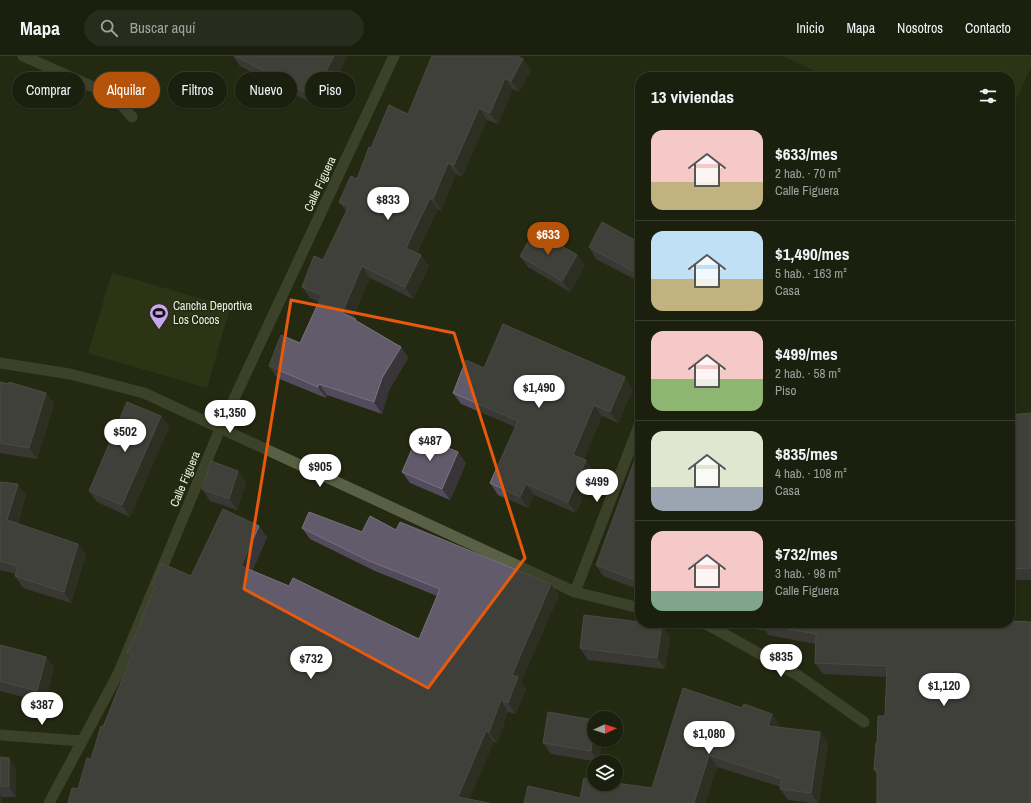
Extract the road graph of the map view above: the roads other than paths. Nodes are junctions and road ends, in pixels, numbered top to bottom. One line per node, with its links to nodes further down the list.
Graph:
1 (23, 56): 3 (street)
2 (394, 56): 5 (street, Calle Figuera)
3 (132, 117)
4 (0, 363): 5 (street)
5 (220, 429): 7 (street); 12 (street, Calle Figuera)
6 (635, 435): 7 (street)
7 (575, 592): 8 (street)
8 (635, 607)
9 (715, 628): 10 (street)
10 (864, 722)
11 (0, 735): 12 (street)
12 (82, 740): 13 (street, Calle Figuera)
13 (49, 803)

